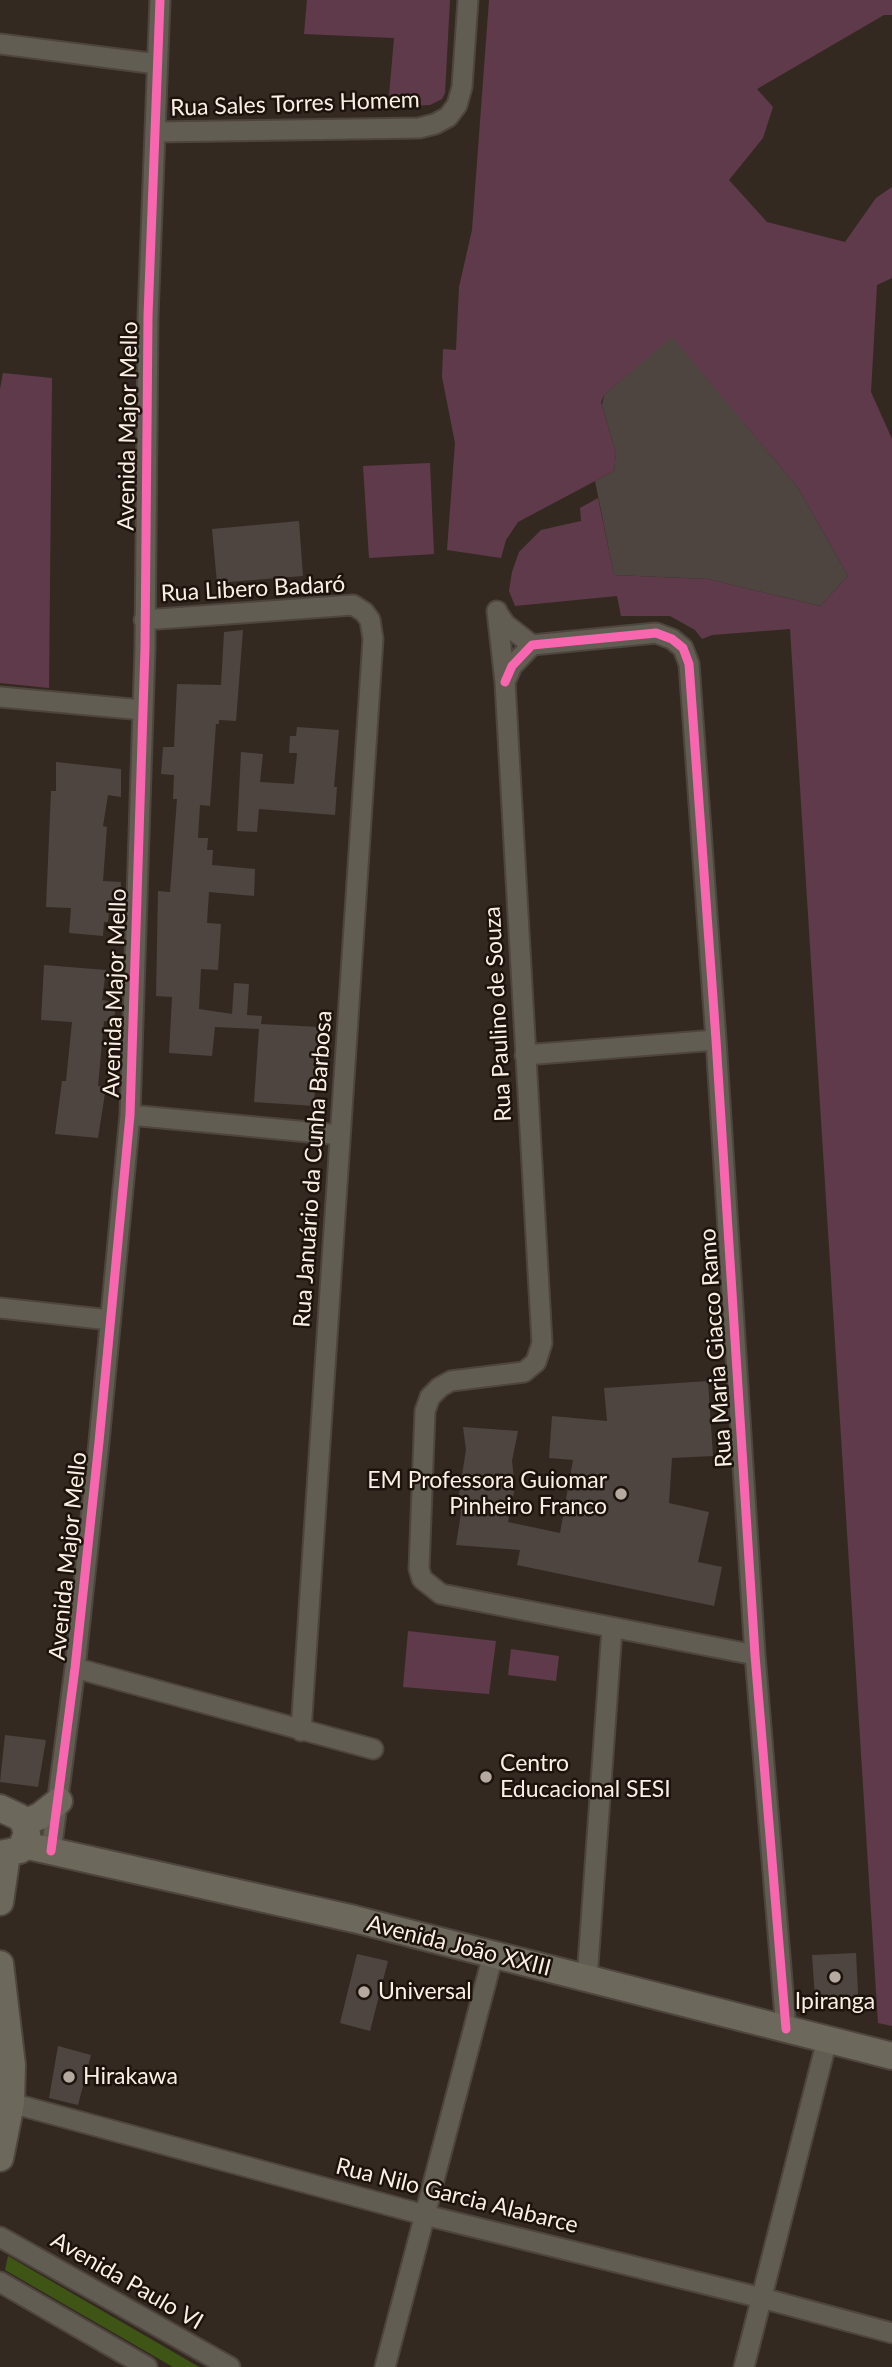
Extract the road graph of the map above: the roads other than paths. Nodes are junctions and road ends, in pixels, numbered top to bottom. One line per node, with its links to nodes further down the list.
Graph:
1 (160, 0): 4 (street, Avenida Major Mello)
2 (468, 0): 5 (street, Rua Sales Torres Homem)
3 (0, 44): 4 (street)
4 (157, 64): 5 (street, Avenida Major Mello)
5 (156, 132): 7 (street, Avenida Major Mello)
6 (364, 612): 7 (street, Rua Libero Badaró); 15 (street, Rua Januário da Cunha Barbosa)
7 (144, 620): 11 (street, Avenida Major Mello)
8 (532, 645): 9 (street); 9 (street, Rua Paulino de Souza); 12 (street, Rua Maria Giacco Ramo)
9 (505, 682): 13 (street, Rua Paulino de Souza)
10 (0, 697): 11 (street)
11 (143, 710): 14 (street, Avenida Major Mello)
12 (716, 1040): 13 (street); 19 (street, Rua Maria Giacco Ramo)
13 (525, 1055): 18 (street, Rua Paulino de Souza)
14 (130, 1115): 15 (street); 17 (street, Avenida Major Mello)
15 (340, 1135): 21 (street, Rua Januário da Cunha Barbosa)
16 (0, 1308): 17 (street)
17 (110, 1320): 20 (street, Avenida Major Mello)
18 (612, 1629): 19 (street); 30 (street)
19 (755, 1656): 31 (street, Rua Maria Giacco Ramo)
20 (75, 1668): 21 (street); 23 (street, Avenida Major Mello)
21 (301, 1731): 22 (street)
22 (373, 1749)
23 (58, 1801): 25 (main road); 26 (street, Avenida Major Mello)
24 (0, 1808): 25 (main road, Avenida João XXIII)
25 (14, 1844): 26 (main road, Avenida João XXIII); 27 (main road)
26 (51, 1851): 28 (main road, Avenida João XXIII)
27 (0, 1902)
28 (494, 1955): 30 (main road, Avenida João XXIII); 36 (street)
29 (0, 1964): 34 (main road)
30 (587, 1979): 31 (main road, Avenida João XXIII)
31 (786, 2029): 32 (main road, Avenida João XXIII)
32 (827, 2040): 33 (main road, Avenida João XXIII); 39 (street)
33 (892, 2056)
34 (11, 2104): 35 (main road); 36 (street, Rua Nilo Garcia Alabarce)
35 (0, 2158)
36 (425, 2215): 39 (street, Rua Nilo Garcia Alabarce); 43 (street)
37 (0, 2237): 42 (street, Avenida Paulo VI)
38 (0, 2282): 41 (street)
39 (762, 2298): 40 (street, Rua Nilo Garcia Alabarce); 44 (street)
40 (892, 2333)
41 (147, 2367)
42 (230, 2367)
43 (385, 2367)
44 (744, 2367)

